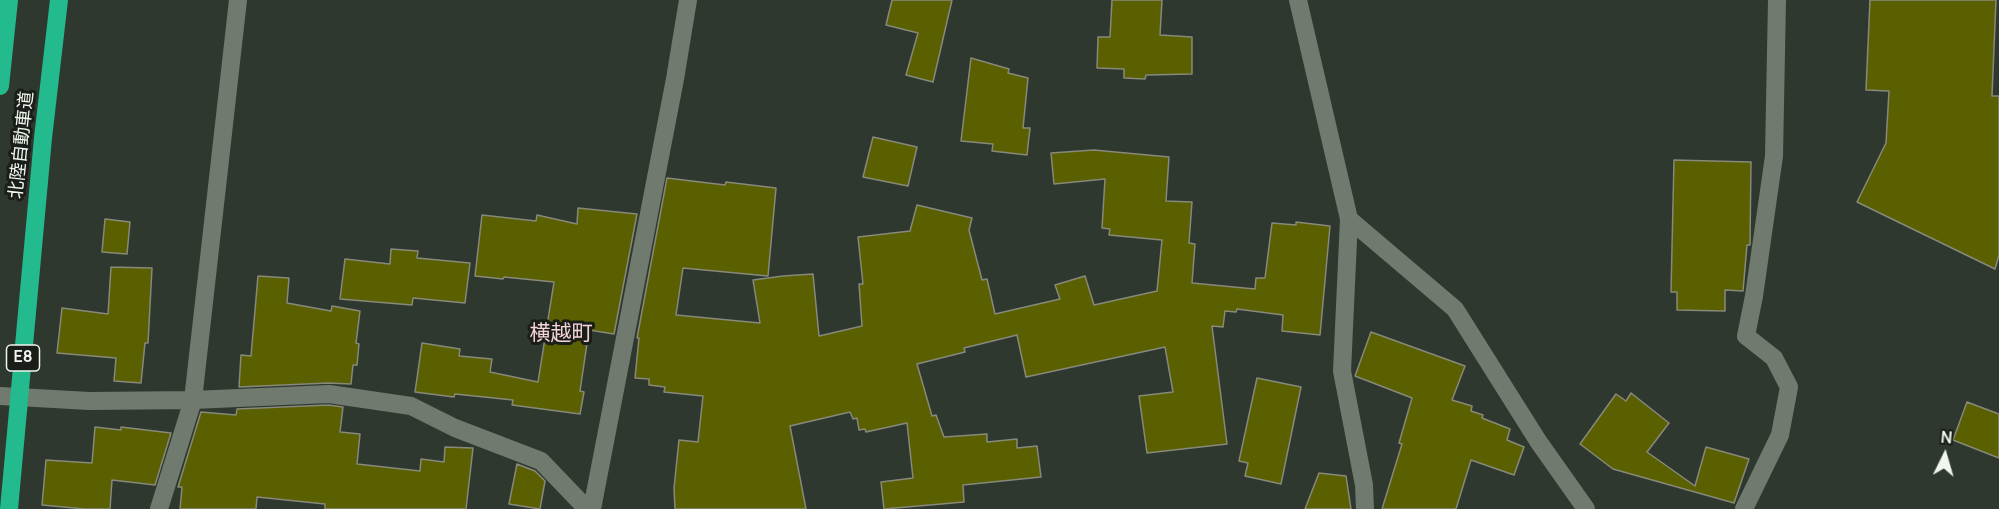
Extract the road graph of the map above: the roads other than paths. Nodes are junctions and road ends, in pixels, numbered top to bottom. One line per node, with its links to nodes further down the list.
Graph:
1 (9, 0): 8 (highway, 北陸自動車道)
2 (58, 0): 9 (highway, 北陸自動車道 / E8)
3 (67, 0): 9 (highway)
4 (238, 0): 12 (street)
5 (688, 0): 15 (street)
6 (1298, 0): 10 (street)
7 (1777, 0): 18 (street)
8 (0, 86)
9 (43, 138): 13 (highway, 北陸自動車道 / E8)
10 (1349, 219): 16 (street); 17 (street)
11 (0, 396): 12 (street)
12 (193, 400): 14 (street); 15 (street)
13 (9, 509)
14 (159, 509)
15 (590, 509)
16 (1365, 509)
17 (1586, 509)
18 (1744, 509)

